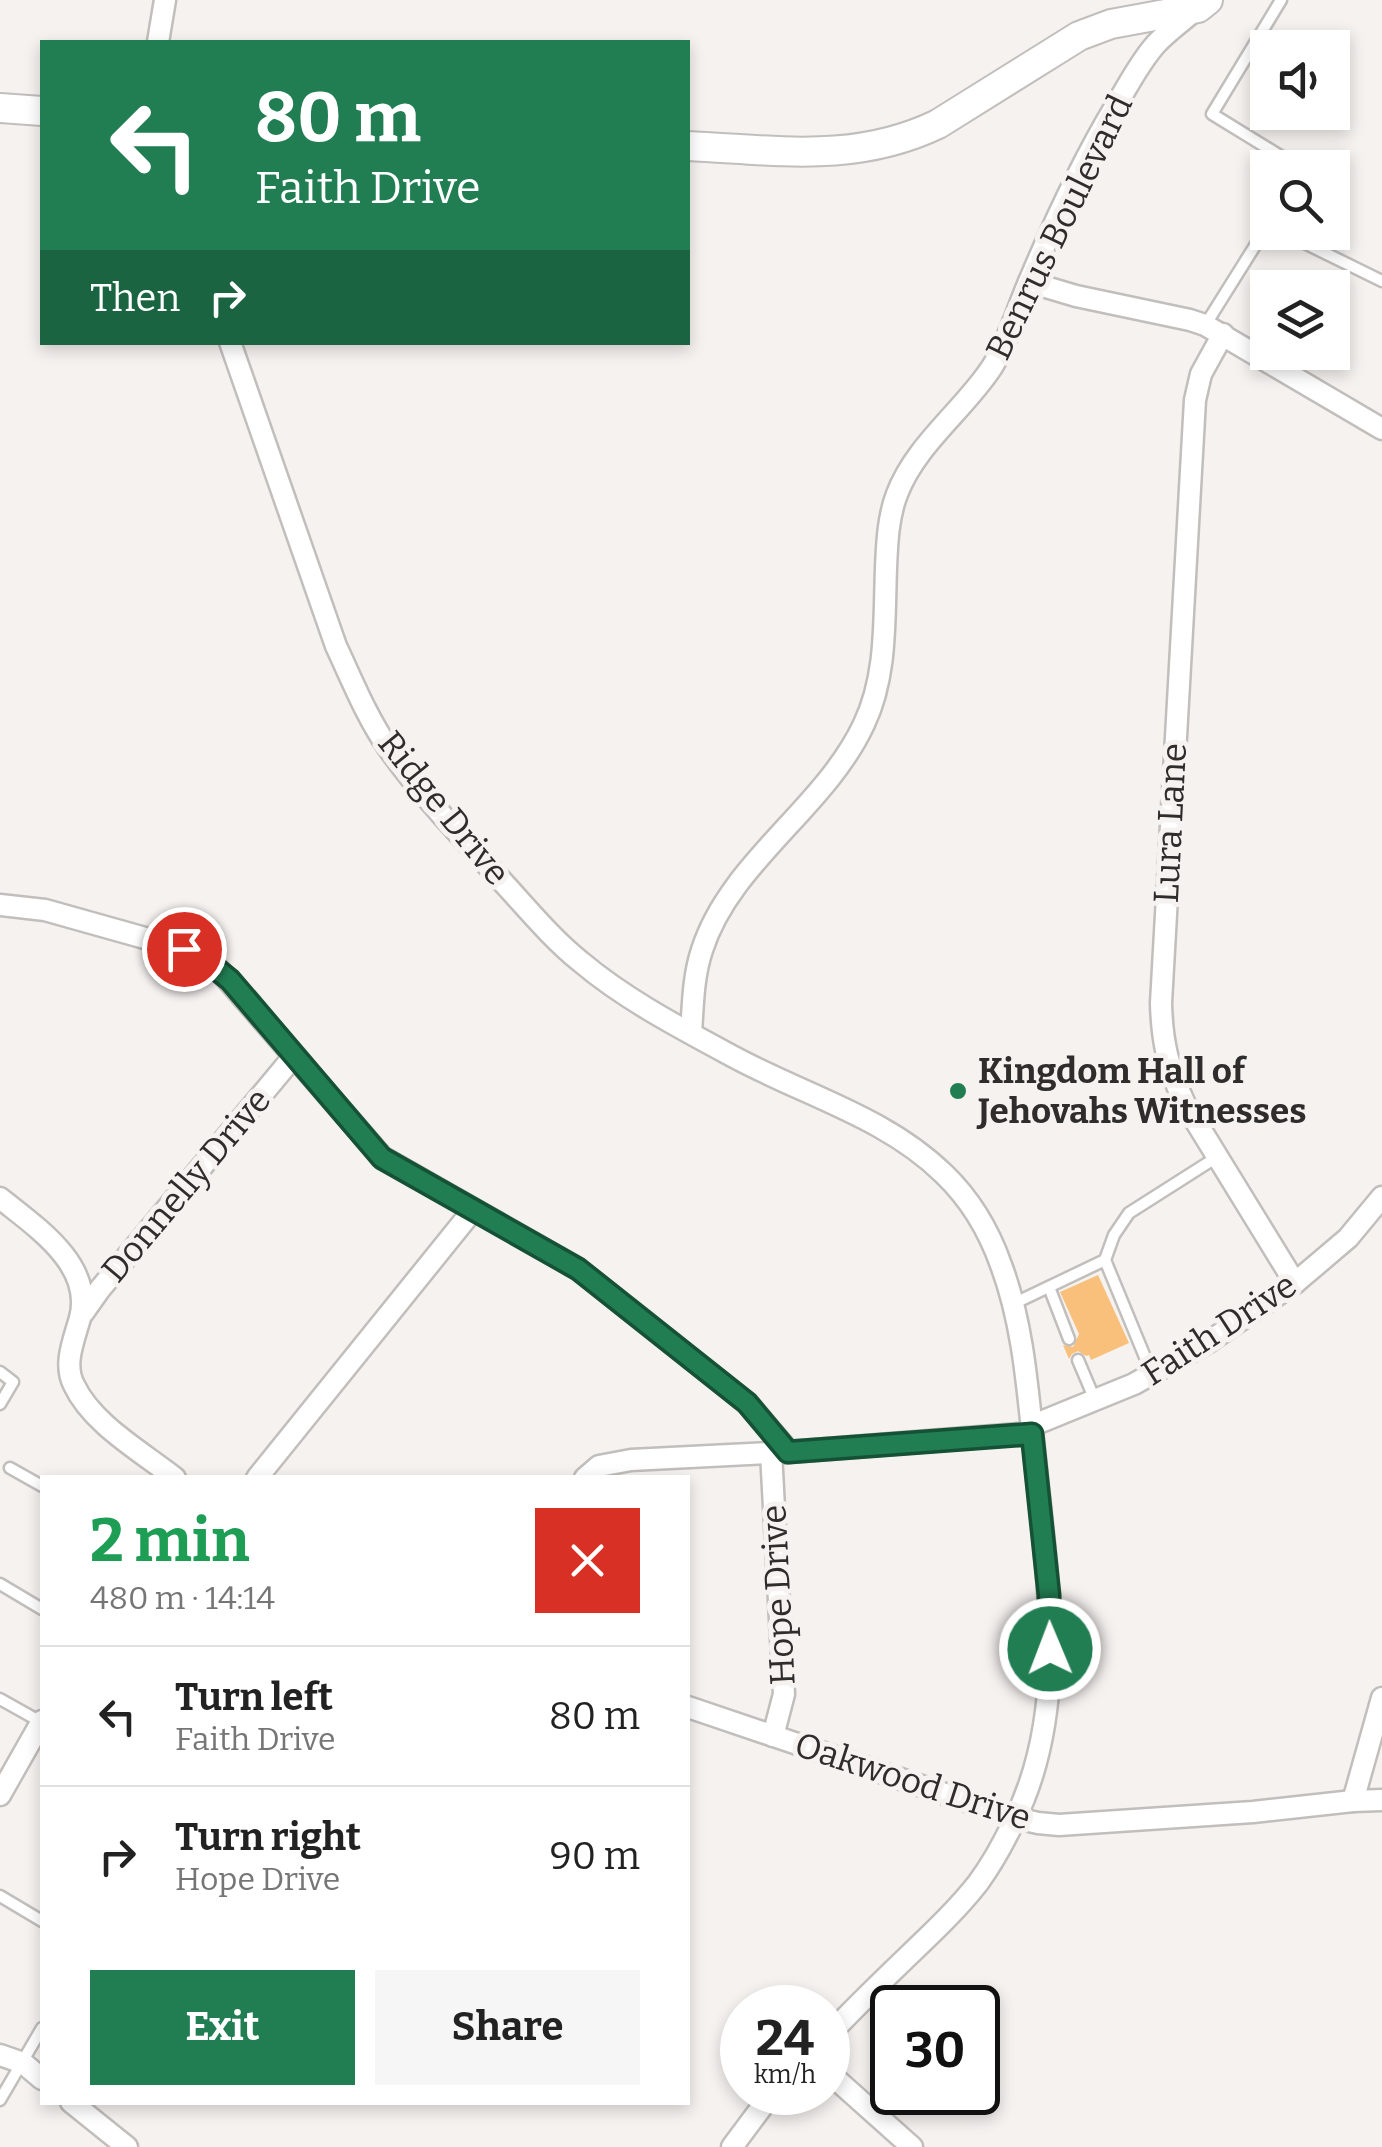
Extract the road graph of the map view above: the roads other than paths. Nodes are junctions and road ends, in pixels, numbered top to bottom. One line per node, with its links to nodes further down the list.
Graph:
1 (166, 0): 4 (street)
2 (1281, 0): 8 (lane)
3 (1203, 4): 7 (street); 12 (street, Benrus Boulevard)
4 (158, 40)
5 (0, 108): 6 (street)
6 (40, 110)
7 (690, 146)
8 (1271, 150)
9 (1254, 250): 13 (lane)
10 (1319, 250): 11 (lane)
11 (1382, 281)
12 (1029, 282): 13 (street); 17 (street, Benrus Boulevard)
13 (1214, 330): 15 (street); 19 (street, Lura Lane)
14 (231, 345): 17 (street, Ridge Drive)
15 (1379, 423)
16 (0, 905): 18 (street, Hope Drive)
17 (691, 1033): 26 (street)
18 (294, 1056): 22 (street, Hope Drive); 27 (street, Donnelly Drive)
19 (1218, 1157): 23 (lane); 24 (street, Lura Lane)
20 (1382, 1197): 24 (street, Faith Drive)
21 (0, 1198): 27 (street)
22 (473, 1210): 35 (street, Hope Drive); 38 (street)
23 (1105, 1260): 25 (lane); 31 (lane)
24 (1295, 1283): 31 (street, Faith Drive)
25 (1048, 1287): 26 (lane); 28 (lane)
26 (1013, 1304): 34 (street)
27 (80, 1316): 37 (street)
28 (1069, 1338)
29 (1078, 1360): 32 (lane)
30 (0, 1372): 33 (lane)
31 (1152, 1375): 32 (street, Faith Drive)
32 (1095, 1400): 34 (street, Faith Drive)
33 (0, 1404)
34 (1032, 1430): 35 (street, Faith Drive); 52 (street)
35 (780, 1452): 39 (street, Faith Drive); 48 (street, Hope Drive)
36 (10, 1468): 40 (lane)
37 (171, 1475)
38 (259, 1475)
39 (588, 1475)
40 (40, 1485)
41 (0, 1584): 42 (lane)
42 (40, 1608)
43 (1382, 1698): 51 (street)
44 (0, 1699): 46 (lane)
45 (691, 1712): 48 (street, Oakwood Drive)
46 (40, 1721)
47 (40, 1725): 49 (street)
48 (773, 1736): 52 (street, Oakwood Drive)
49 (0, 1795)
50 (1382, 1800): 51 (street, Oakwood Drive)
51 (1353, 1801): 52 (street, Oakwood Drive)
52 (1016, 1818): 55 (street)
53 (0, 1896): 54 (lane)
54 (40, 1920)
55 (850, 2013)
56 (40, 2032): 58 (lane)
57 (0, 2055): 58 (street)
58 (23, 2063): 59 (street); 61 (lane)
59 (40, 2077)
60 (850, 2092): 66 (street)
61 (0, 2100)
62 (76, 2105): 64 (street)
63 (756, 2115): 65 (street)
64 (126, 2147)
65 (732, 2147)
66 (912, 2147)

